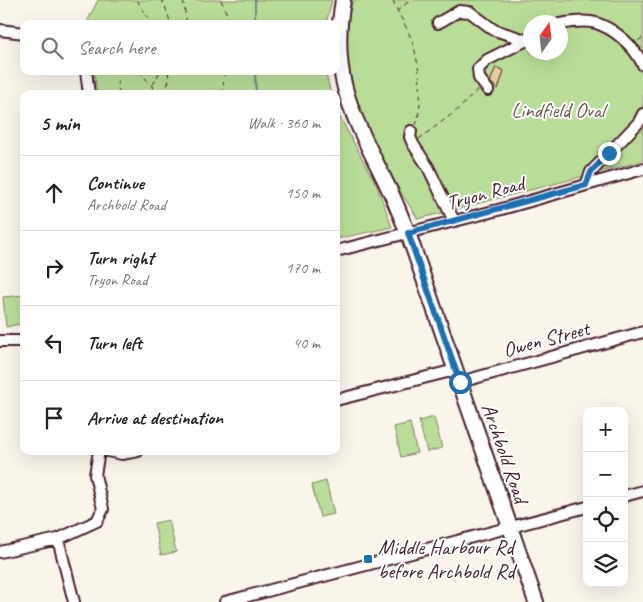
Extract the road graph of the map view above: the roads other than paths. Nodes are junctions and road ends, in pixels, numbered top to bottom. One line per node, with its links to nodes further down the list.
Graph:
1 (343, 0): 4 (main road, Archbold Road)
2 (568, 22): 10 (street)
3 (438, 23): 7 (street)
4 (340, 28)
5 (0, 30): 6 (street)
6 (20, 32)
7 (523, 38)
8 (523, 42): 12 (street)
9 (340, 59): 19 (main road, Archbold Road)
10 (643, 65)
11 (87, 75): 13 (street)
12 (486, 87)
13 (88, 90)
14 (643, 114): 17 (street)
15 (411, 132): 18 (street)
16 (643, 169): 17 (street, Tryon Road)
17 (586, 185): 18 (street, Tryon Road)
18 (454, 221): 19 (street, Tryon Road)
19 (408, 233): 20 (street, Tryon Road); 24 (main road, Archbold Road)
20 (340, 249)
21 (643, 332): 24 (street, Owen Street)
22 (0, 341): 23 (street)
23 (20, 341)
24 (458, 376): 25 (street, Owen Street); 30 (main road, Archbold Road)
25 (340, 399)
26 (98, 455): 31 (street)
27 (643, 491): 28 (street)
28 (628, 495)
29 (583, 508): 30 (street)
30 (510, 527): 34 (street); 35 (main road, Archbold Road)
31 (58, 539): 32 (street); 33 (street)
32 (0, 552)
33 (74, 602)
34 (225, 602)
35 (536, 602)

